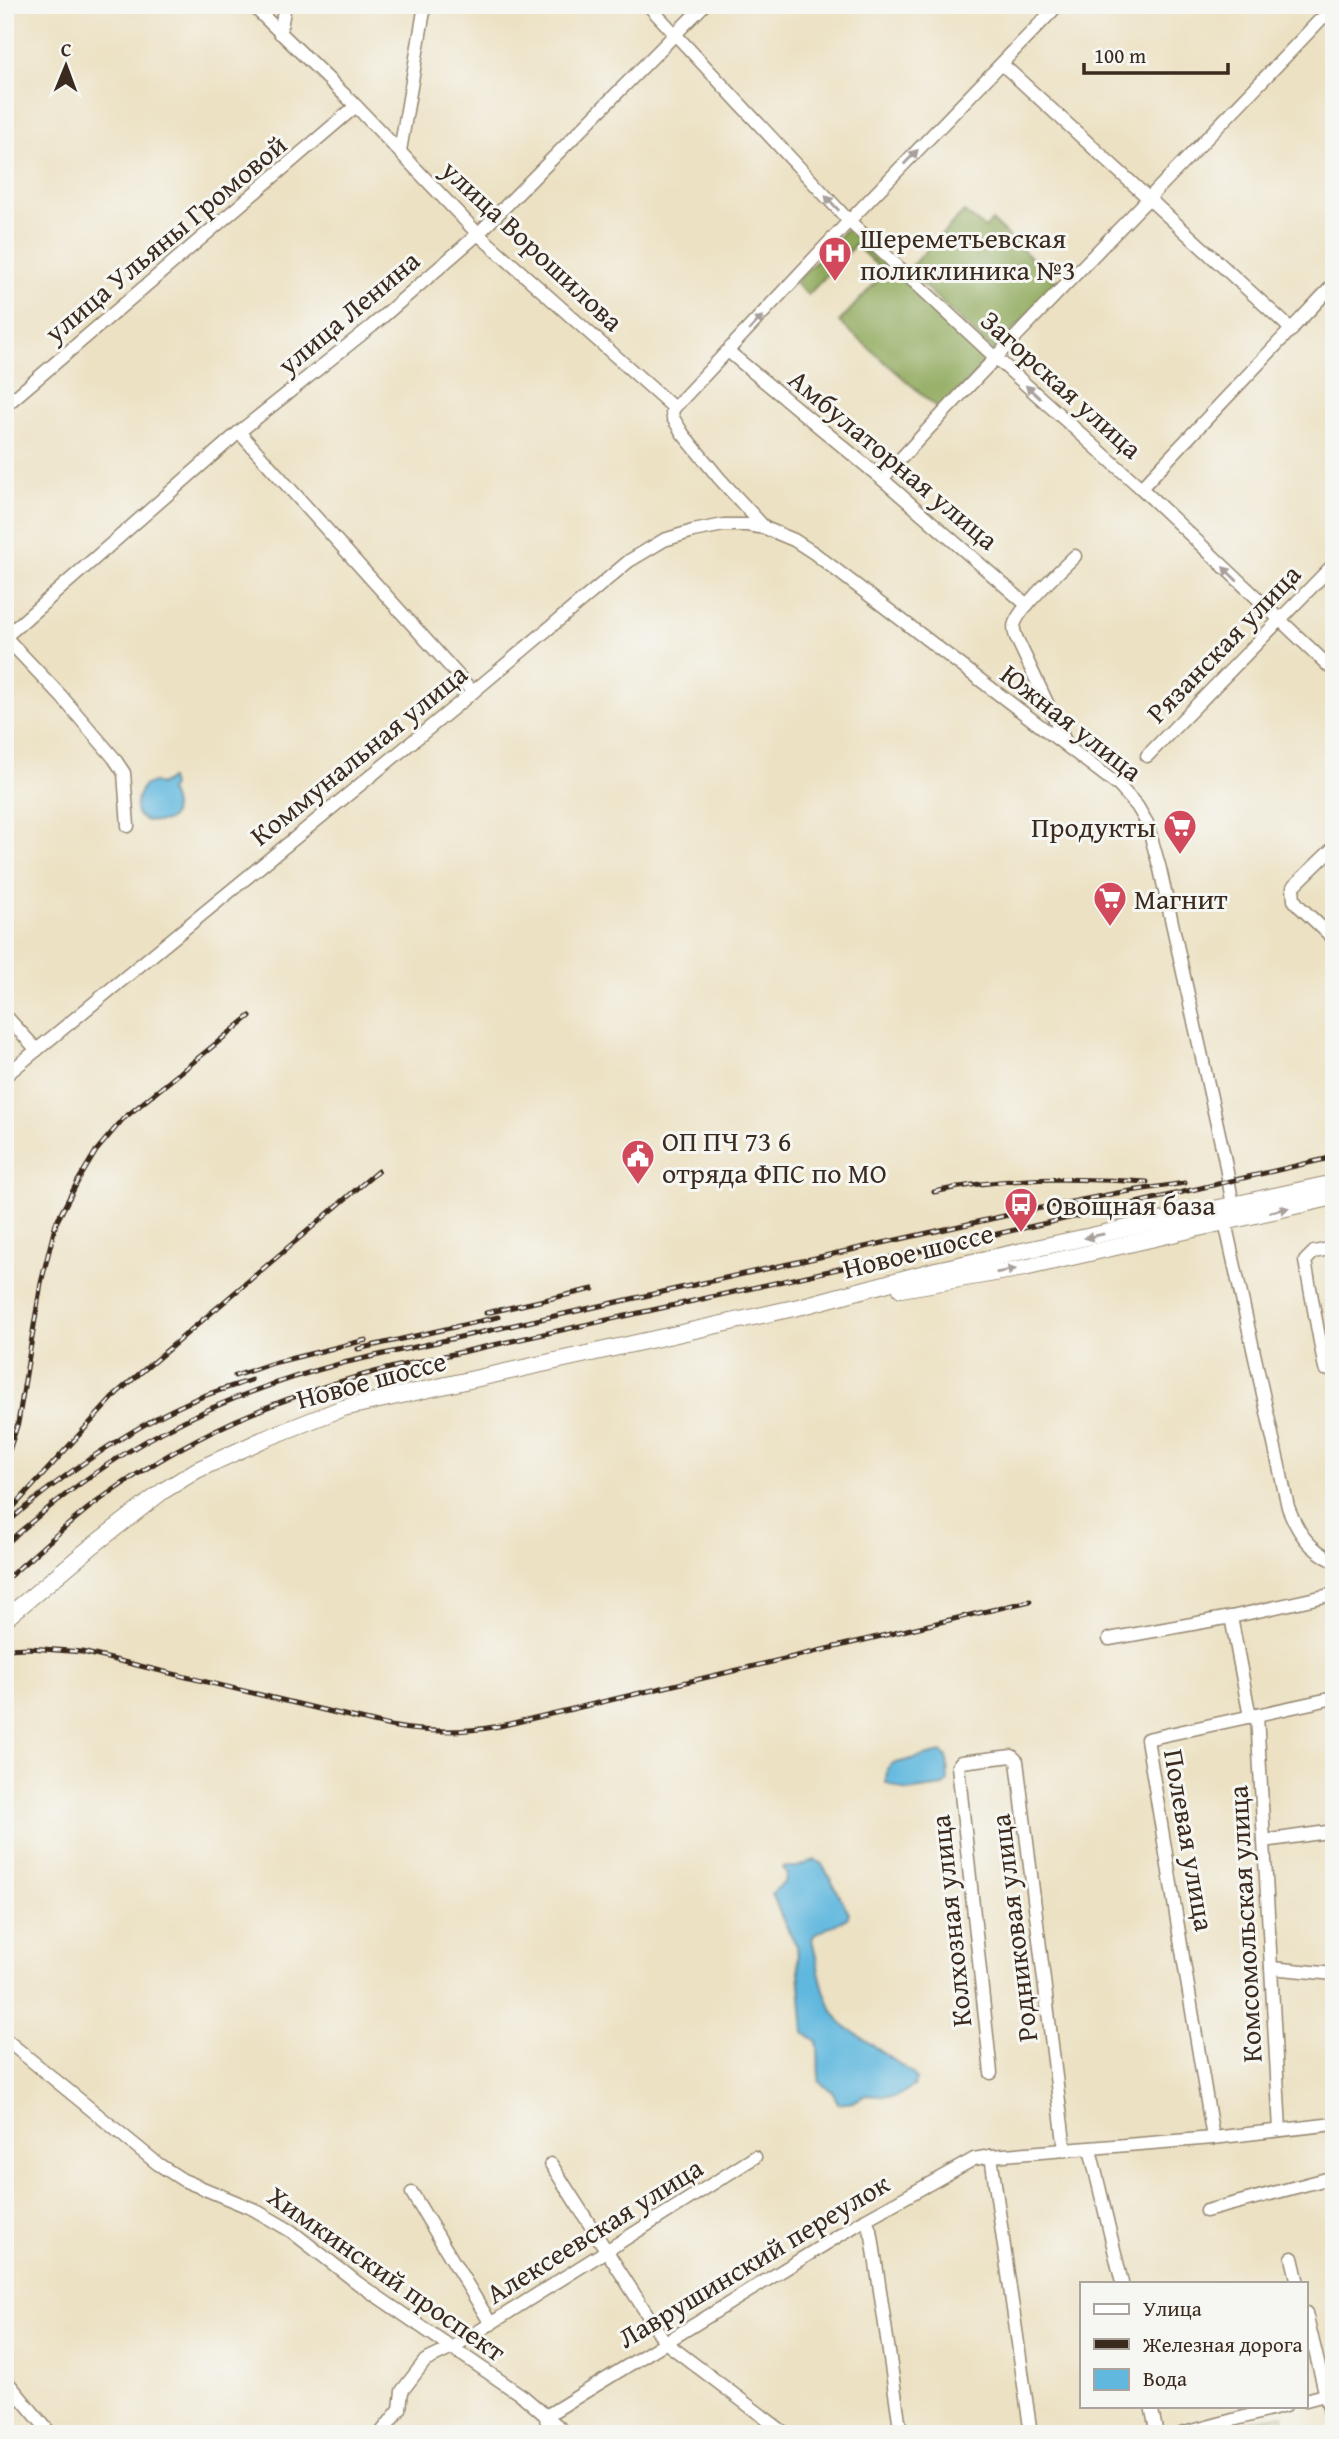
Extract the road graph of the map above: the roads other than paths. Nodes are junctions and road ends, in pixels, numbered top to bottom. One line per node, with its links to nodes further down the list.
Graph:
1 (252, 5): 8 (street, улица Ворошилова)
2 (285, 5): 8 (street)
3 (425, 5): 12 (street)
4 (648, 5): 9 (street, Загорская улица)
5 (704, 5): 9 (street, улица Ленина)
6 (1058, 5): 10 (street)
7 (1331, 13): 13 (street)
8 (280, 33): 11 (street, улица Ворошилова)
9 (676, 35): 14 (street, Загорская улица, one-way to 9); 15 (street, улица Ленина)
10 (1002, 64): 13 (street); 14 (street, one-way to 10)
11 (356, 106): 12 (street, улица Ворошилова); 20 (street, улица Ульяны Громовой)
12 (400, 151): 15 (street, улица Ворошилова)
13 (1149, 200): 17 (street); 19 (street)
14 (849, 222): 18 (street, one-way to 14); 19 (street, Загорская улица)
15 (478, 234): 21 (street, улица Ворошилова); 22 (street, улица Ленина)
16 (1334, 284): 17 (street)
17 (1292, 330): 24 (street)
18 (729, 352): 21 (street); 23 (street, Амбулаторная улица)
19 (995, 357): 23 (street); 24 (street, Загорская улица, one-way to 19)
20 (5, 406)
21 (674, 408): 25 (street, улица Ворошилова)
22 (239, 432): 30 (street, улица Ленина); 32 (street)
23 (882, 480): 28 (street, Амбулаторная улица)
24 (1141, 488): 29 (street, Загорская улица, one-way to 24)
25 (765, 528): 32 (street, Коммунальная улица); 33 (street, Южная улица)
26 (1075, 556): 28 (street)
27 (1334, 564): 29 (street, Рязанская улица)
28 (1027, 605): 33 (street)
29 (1280, 622): 31 (street, Загорская улица); 34 (street, Рязанская улица)
30 (5, 637): 35 (street)
31 (1334, 671)
32 (473, 692): 39 (street, Коммунальная улица)
33 (1066, 743): 43 (street, Южная улица)
34 (1147, 756)
35 (128, 826)
36 (1334, 847): 37 (street)
37 (1334, 939)
38 (5, 1015): 39 (street)
39 (37, 1050): 40 (street, Коммунальная улица)
40 (5, 1076)
41 (1334, 1181): 42 (main road, Новое шоссе)
42 (1327, 1198): 43 (main road, Новое шоссе)
43 (1231, 1216): 46 (street, Южная улица); 49 (main road, Новое шоссе)
44 (1334, 1248): 45 (street)
45 (1334, 1371)
46 (1334, 1561)
47 (1334, 1594): 48 (street)
48 (1231, 1617): 50 (street); 52 (street, Комсомольская улица)
49 (5, 1619)
50 (1109, 1639)
51 (1334, 1698): 52 (street, Полевая улица)
52 (1254, 1716): 55 (street, Комсомольская улица); 62 (street, Полевая улица)
53 (959, 1764): 59 (street, Колхозная улица); 64 (street, Родниковая улица)
54 (1334, 1831): 55 (street)
55 (1264, 1841): 56 (street, Комсомольская улица)
56 (1271, 1968): 57 (street); 61 (street, Комсомольская улица)
57 (1334, 1975)
58 (5, 2039): 79 (street, Химкинский проспект)
59 (990, 2073)
60 (1334, 2124): 61 (street, Лаврушинский переулок)
61 (1280, 2130): 62 (street, Лаврушинский переулок)
62 (1213, 2138): 63 (street, Лаврушинский переулок)
63 (1090, 2149): 64 (street, Лаврушинский переулок); 74 (street)
64 (1065, 2150): 65 (street, Лаврушинский переулок)
65 (991, 2156): 71 (street, Лаврушинский переулок); 93 (street)
66 (755, 2157): 72 (street, Алексеевская улица)
67 (551, 2164): 72 (street)
68 (1334, 2177): 70 (street)
69 (412, 2193): 77 (street)
70 (1206, 2211)
71 (866, 2219): 78 (street, Лаврушинский переулок); 92 (street)
72 (607, 2252): 77 (street, Алексеевская улица); 78 (street)
73 (1292, 2258): 75 (street)
74 (1122, 2282)
75 (1298, 2282)
76 (1308, 2320): 81 (street)
77 (491, 2324): 79 (street, Алексеевская улица)
78 (665, 2342): 85 (street, Лаврушинский переулок); 91 (street)
79 (452, 2348): 85 (street, Химкинский проспект); 88 (street, Алексеевская улица)
80 (5, 2379): 87 (street)
81 (1330, 2394): 82 (street); 86 (street)
82 (1308, 2400)
83 (1151, 2408): 94 (street)
84 (1278, 2408): 95 (street)
85 (546, 2416): 89 (street); 90 (street, Химкинский проспект)
86 (1334, 2430)
87 (51, 2434)
88 (380, 2434)
89 (548, 2434)
90 (567, 2434)
91 (786, 2434)
92 (901, 2434)
93 (1031, 2434)
94 (1157, 2434)
95 (1181, 2434)

